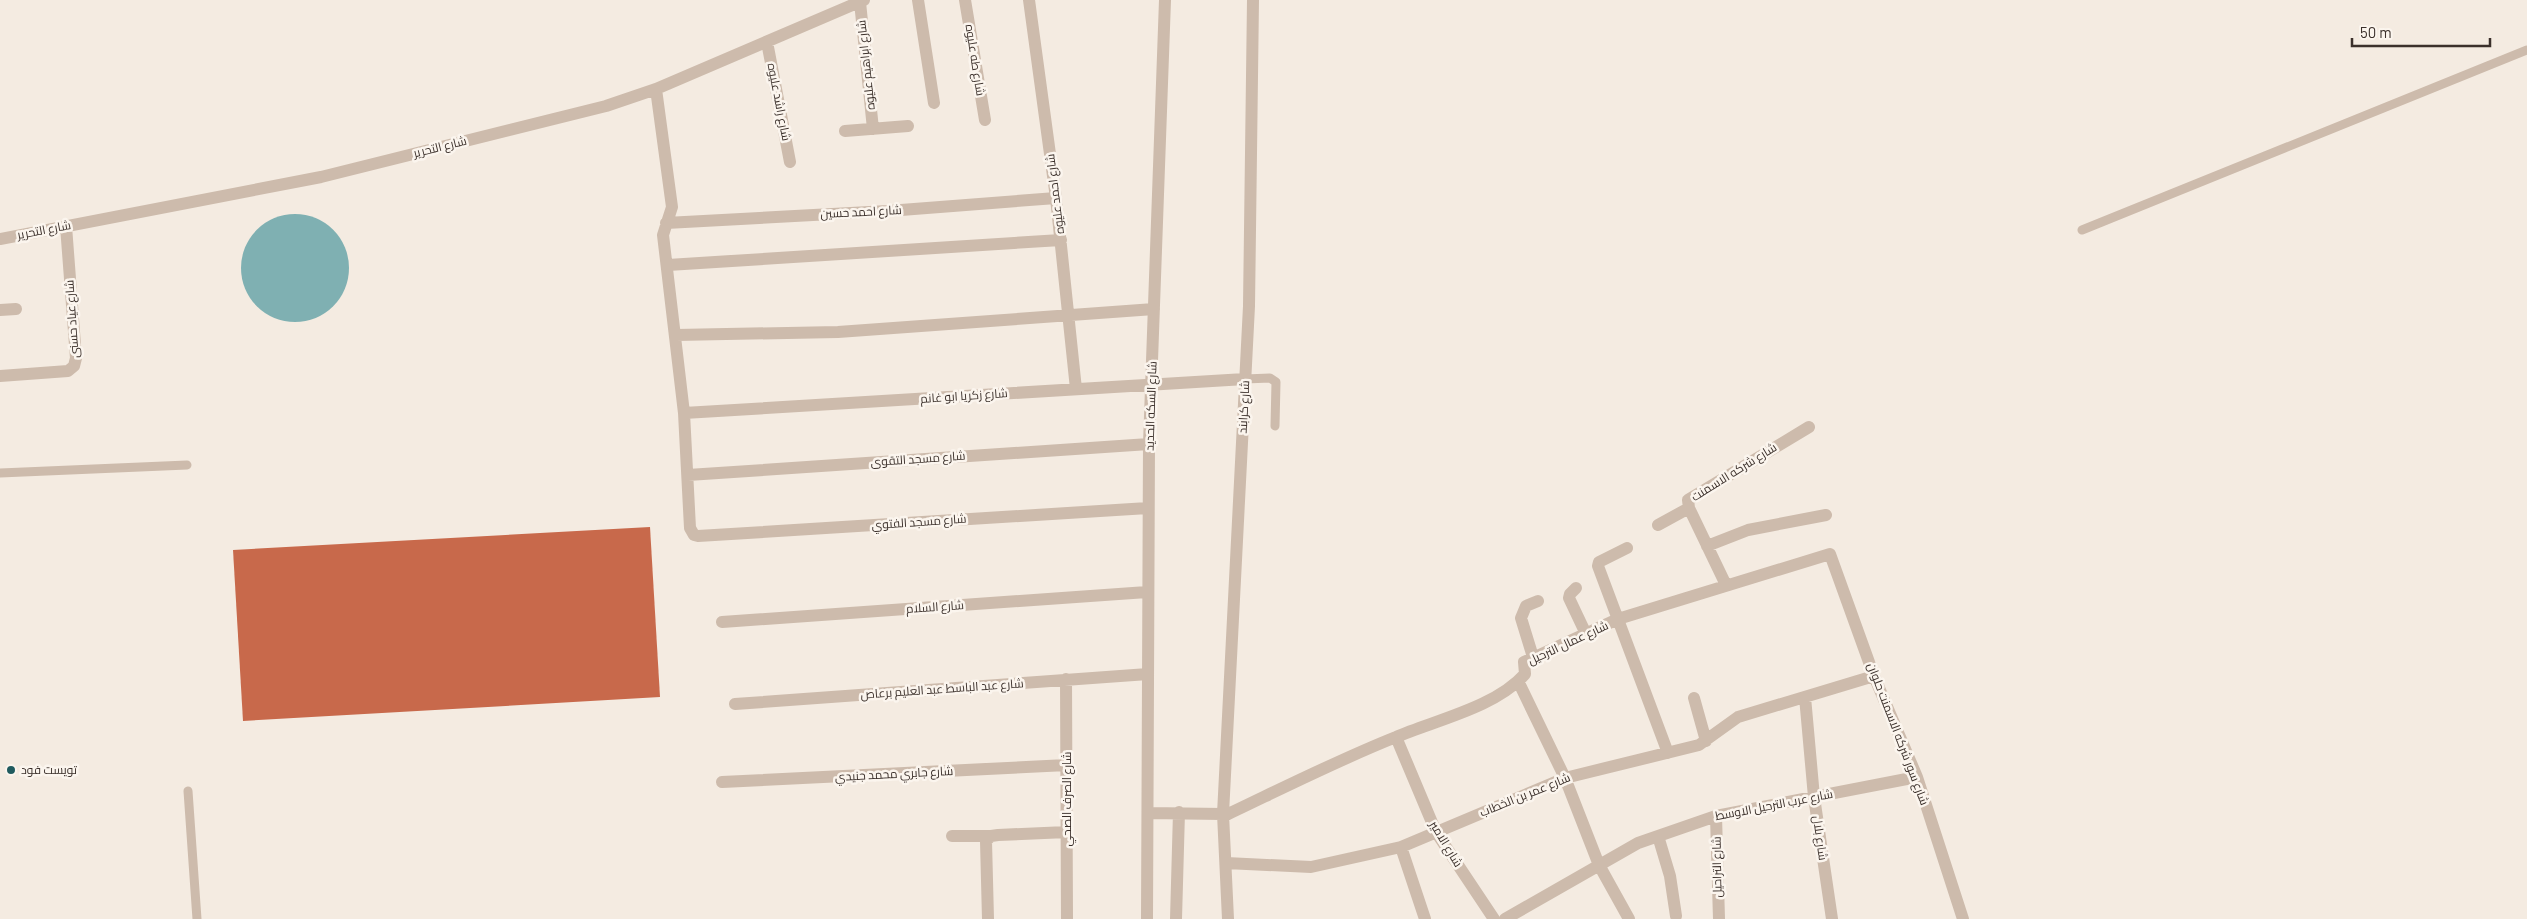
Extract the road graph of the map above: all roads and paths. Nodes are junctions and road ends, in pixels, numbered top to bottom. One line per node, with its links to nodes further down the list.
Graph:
1 (918, 0): 10 (street)
2 (965, 0): 11 (street, شارع طه عليوه)
3 (1029, 0): 16 (street, شارع احمد عليوه)
4 (1165, 0): 24 (street, شارع السكه الحديد)
5 (1253, 0): 29 (street, شارع كرابند)
6 (862, 1): 7 (street, شارع التحرير); 13 (street, شارع ابراهيم عليوه)
7 (767, 42): 9 (street, شارع التحرير); 15 (street, شارع راشد عليوه)
8 (2527, 50): 19 (lane)
9 (656, 89): 17 (street); 18 (street, شارع التحرير)
10 (934, 103)
11 (985, 120)
12 (908, 126): 13 (street)
13 (873, 129): 14 (street)
14 (845, 131)
15 (790, 162)
16 (1056, 198): 17 (street, شارع احمد حسين); 21 (street, شارع احمد عليوه)
17 (666, 223): 22 (street)
18 (66, 226): 20 (street, شارع التحرير); 28 (street, شارع عياد حسنى)
19 (2082, 230)
20 (0, 238)
21 (1060, 240): 22 (street); 26 (street, شارع احمد عليوه)
22 (668, 266): 27 (street)
23 (16, 309): 25 (street)
24 (1154, 309): 26 (street); 30 (street, شارع السكه الحديد)
25 (0, 310)
26 (1068, 315): 27 (street); 31 (street, شارع احمد عليوه)
27 (676, 335): 32 (street)
28 (0, 376)
29 (1245, 379): 30 (street, شارع زكريا ابو غانم); 33 (lane); 72 (street, شارع كرابند)
30 (1152, 384): 31 (street, شارع زكريا ابو غانم); 35 (street, شارع السكه الحديد)
31 (1076, 389): 32 (street, شارع زكريا ابو غانم)
32 (684, 413): 38 (street)
33 (1275, 426)
34 (1810, 427): 40 (street, شارع شركه الاسمنت)
35 (1149, 444): 38 (street, شارع مسجد التقوى); 39 (street, شارع السكه الحديد)
36 (187, 465): 37 (lane)
37 (0, 473)
38 (688, 475): 39 (street, شارع مسجد الفتوي)
39 (1148, 508): 48 (street, شارع السكه الحديد)
40 (1690, 508): 42 (street); 43 (street, شارع شركه الاسمنت)
41 (1826, 515): 43 (street)
42 (1658, 524)
43 (1708, 546): 46 (street, شارع شركه الاسمنت)
44 (1627, 548): 50 (street)
45 (1826, 554): 46 (street, شارع عمال الترحيل); 55 (street, شارع سور شركه الاسمنت حلوان)
46 (1726, 585): 50 (street, شارع عمال الترحيل)
47 (1576, 588): 52 (street)
48 (1147, 592): 51 (street, شارع السلام); 54 (street, شارع السكه الحديد)
49 (1538, 601): 53 (street)
50 (1618, 619): 52 (street, شارع عمال الترحيل); 63 (street)
51 (722, 622)
52 (1586, 634): 53 (street, شارع عمال الترحيل)
53 (1534, 657): 57 (street, شارع عمال الترحيل)
54 (1148, 674): 56 (street, شارع عبد الباسط عبد العليم برعاص); 71 (street, شارع السكه الحديد)
55 (1874, 676): 58 (street, شارع عمر بن الخطاب); 65 (street, شارع سور شركه الاسمنت حلوان)
56 (1066, 679): 60 (street, شارع عبد الباسط عبد العليم برعاص); 64 (street, شارع الصرف الصحي)
57 (1518, 681): 61 (street, شارع عمال الترحيل); 66 (street)
58 (1806, 697): 62 (street, شارع عمر بن الخطاب); 69 (street, شارع بلال)
59 (1694, 698): 62 (street)
60 (735, 704)
61 (1396, 737): 72 (street, شارع عمال الترحيل); 75 (street, شارع الامير)
62 (1706, 741): 63 (street, شارع عمر بن الخطاب)
63 (1668, 753): 66 (street, شارع عمر بن الخطاب)
64 (1067, 765): 67 (street, شارع جابري محمد جنيدي); 74 (street, شارع الصرف الصحي)
65 (1917, 777): 69 (street, شارع عرب الترحيل الاوسط); 95 (street, شارع سور شركه الاسمنت حلوان)
66 (1565, 778): 75 (street, شارع عمر بن الخطاب); 81 (street)
67 (722, 782)
68 (188, 791): 83 (lane)
69 (1814, 797): 73 (street, شارع عرب الترحيل الاوسط); 94 (street, شارع بلال)
70 (1179, 812): 71 (street); 72 (street); 87 (street)
71 (1148, 813): 86 (street, شارع السكه الحديد)
72 (1223, 815): 80 (street)
73 (1716, 816): 78 (street, شارع عرب الترحيل الاوسط); 93 (street, شارع التراحيل)
74 (1067, 832): 77 (street); 85 (street, شارع الصرف الصحي)
75 (1436, 832): 79 (street, شارع عمر بن الخطاب); 90 (street, شارع الامير)
76 (952, 836): 77 (street)
77 (991, 836): 84 (street)
78 (1658, 836): 81 (street, شارع عرب الترحيل الاوسط); 82 (street)
79 (1401, 847): 80 (street, شارع عمر بن الخطاب); 89 (street)
80 (1226, 864): 88 (street)
81 (1599, 865): 91 (street, شارع عرب الترحيل الاوسط); 92 (street)
82 (1676, 916)
83 (197, 919)
84 (988, 919)
85 (1067, 919)
86 (1147, 919)
87 (1176, 919)
88 (1228, 919)
89 (1425, 919)
90 (1494, 919)
91 (1505, 919)
92 (1629, 919)
93 (1719, 919)
94 (1832, 919)
95 (1963, 919)

